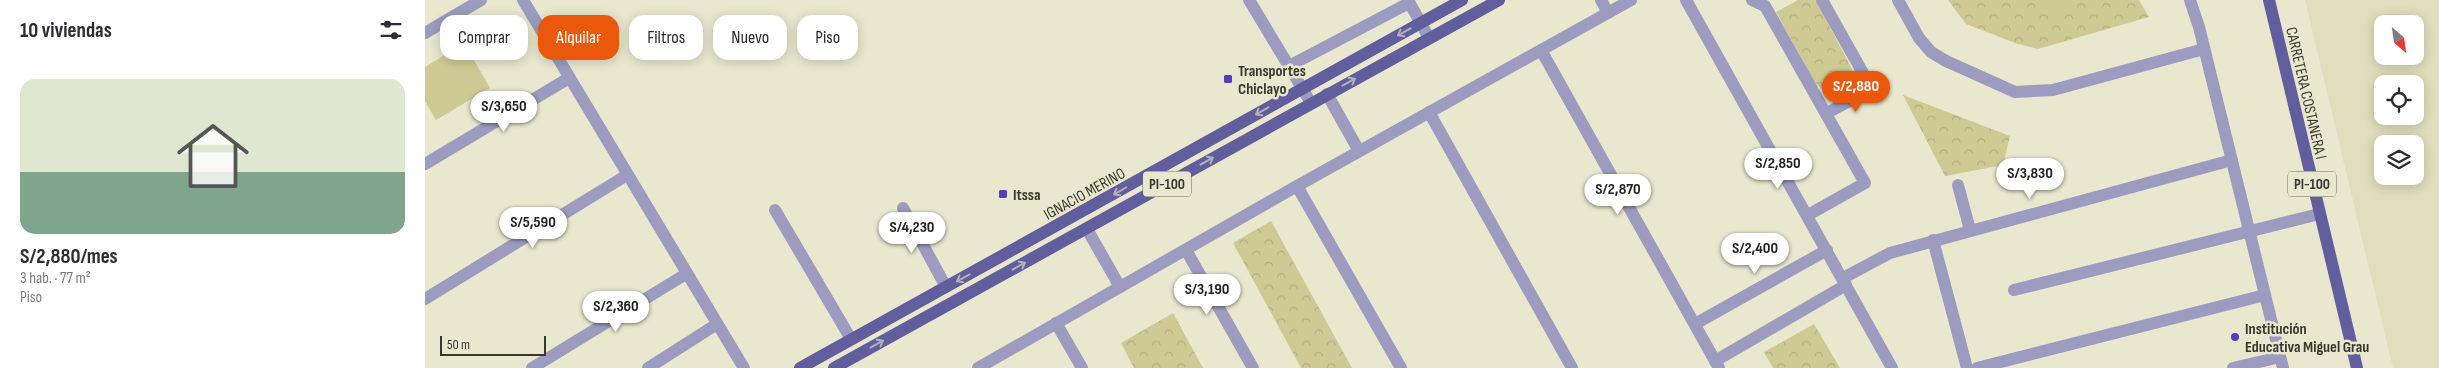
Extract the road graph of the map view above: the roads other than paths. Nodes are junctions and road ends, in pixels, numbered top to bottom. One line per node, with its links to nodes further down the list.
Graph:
1 (481, 0): 19 (street)
2 (523, 0): 24 (street)
3 (1249, 0): 23 (street)
4 (1462, 0): 18 (main road, IGNACIO MERINO / PI-100)
5 (1499, 0): 20 (main road, PI-100)
6 (1601, 0): 17 (street)
7 (1631, 0): 17 (street)
8 (1686, 0): 39 (street)
9 (1752, 0): 16 (street)
10 (1777, 0): 16 (street)
11 (1822, 0): 29 (street)
12 (1898, 0): 21 (street)
13 (2190, 0): 21 (street)
14 (2269, 0): 38 (main road, CARRETERA COSTANERA I / PI-100)
15 (1409, 1): 18 (street); 23 (street)
16 (1765, 6): 29 (street)
17 (1608, 13): 22 (street)
18 (1420, 22): 20 (street); 25 (main road, IGNACIO MERINO / PI-100, one-way to 25)
19 (425, 33)
20 (1429, 38): 26 (main road, PI-100, one-way to 20)
21 (2204, 49): 31 (street)
22 (1541, 50): 28 (street); 55 (street)
23 (1289, 66): 25 (street)
24 (569, 78): 32 (street); 33 (street)
25 (1302, 88): 27 (street); 48 (main road, IGNACIO MERINO / PI-100, one-way to 48)
26 (1327, 94): 27 (main road, PI-100); 30 (street)
27 (1311, 103): 40 (main road, PI-100, one-way to 27)
28 (1429, 112): 30 (street); 68 (street)
29 (1827, 113): 39 (street)
30 (1359, 151): 35 (street)
31 (2232, 160): 41 (street); 42 (street)
32 (425, 164)
33 (627, 175): 46 (street); 52 (street)
34 (1958, 185): 41 (street)
35 (1297, 186): 44 (street); 67 (street)
36 (903, 208): 48 (street)
37 (775, 210): 56 (street)
38 (2319, 214): 42 (street); 73 (main road, CARRETERA COSTANERA I / PI-100)
39 (1808, 215): 45 (street)
40 (1087, 229): 49 (street); 63 (main road, PI-100, one-way to 40)
41 (1969, 230): 43 (street)
42 (2250, 232): 50 (street); 51 (street)
43 (1933, 240): 47 (street); 70 (street)
44 (1187, 250): 49 (street); 66 (street)
45 (1827, 250): 47 (street); 55 (street)
46 (686, 274): 54 (street); 59 (street)
47 (1844, 282): 58 (street); 69 (street)
48 (946, 287): 56 (main road, IGNACIO MERINO / PI-100)
49 (1120, 287): 53 (street)
50 (2013, 290)
51 (2265, 295): 57 (street); 71 (street)
52 (425, 299)
53 (1056, 323): 64 (street); 65 (street)
54 (717, 324): 60 (street); 61 (street)
55 (1695, 324): 58 (street)
56 (851, 339): 62 (main road, IGNACIO MERINO / PI-100)
57 (2282, 362): 72 (street)
58 (1717, 364)
59 (532, 368)
60 (648, 368)
61 (744, 368)
62 (800, 368)
63 (834, 368)
64 (978, 368)
65 (1082, 368)
66 (1253, 368)
67 (1401, 368)
68 (1572, 368)
69 (1892, 368)
70 (1967, 368)
71 (1977, 368)
72 (2233, 368)
73 (2357, 368)

